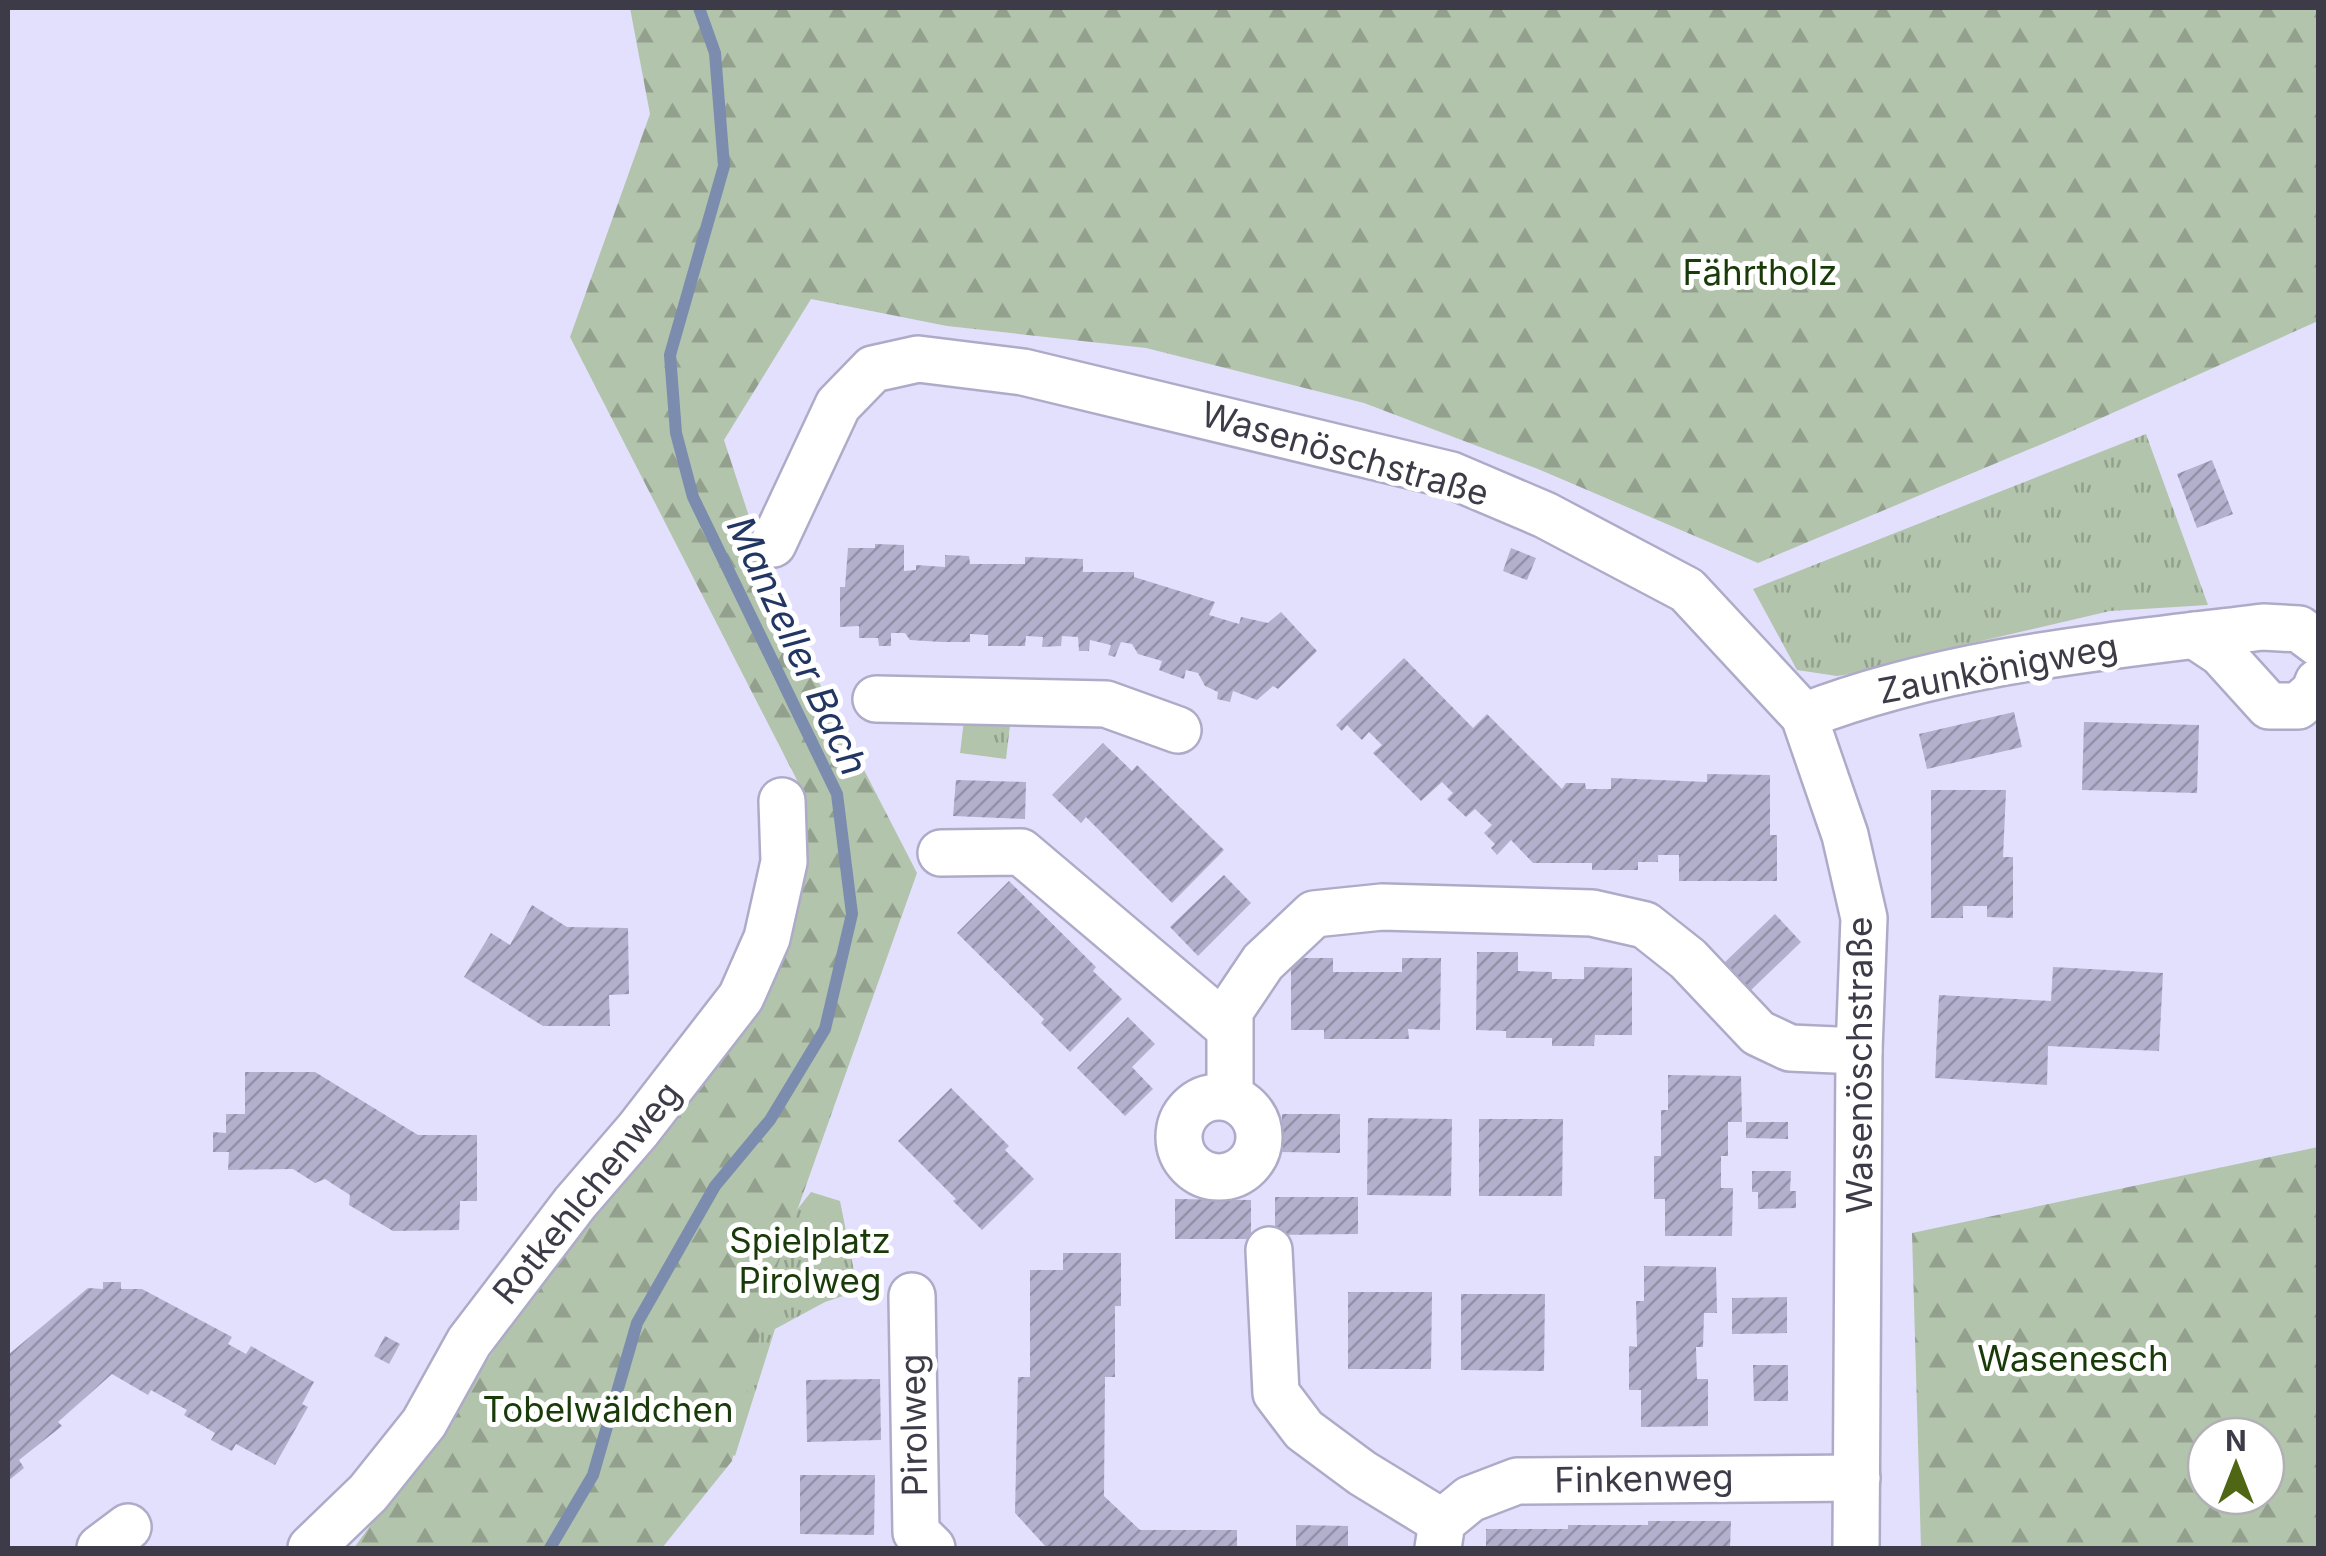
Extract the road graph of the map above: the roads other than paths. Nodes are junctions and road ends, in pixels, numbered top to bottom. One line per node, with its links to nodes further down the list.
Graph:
1 (773, 544): 6 (street, Wasenöschstraße)
2 (2194, 636): 3 (street, Zaunkönigweg); 4 (street); 6 (street, Zaunkönigweg)
3 (2318, 643)
4 (2318, 682)
5 (876, 699): 7 (street)
6 (1804, 716): 11 (street, Wasenöschstraße)
7 (1178, 730)
8 (782, 801): 17 (street, Rotkehlchenweg)
9 (942, 853): 10 (street)
10 (1229, 1028): 11 (street); 12 (street)
11 (1859, 1051): 15 (street, Wasenöschstraße)
12 (1230, 1098)
13 (1270, 1250): 16 (street, Finkenweg)
14 (912, 1296): 18 (street, Pirolweg)
15 (1857, 1478): 16 (street, Finkenweg); 19 (street, Wasenöschstraße)
16 (1440, 1535)
17 (312, 1548)
18 (932, 1548)
19 (1856, 1548)

